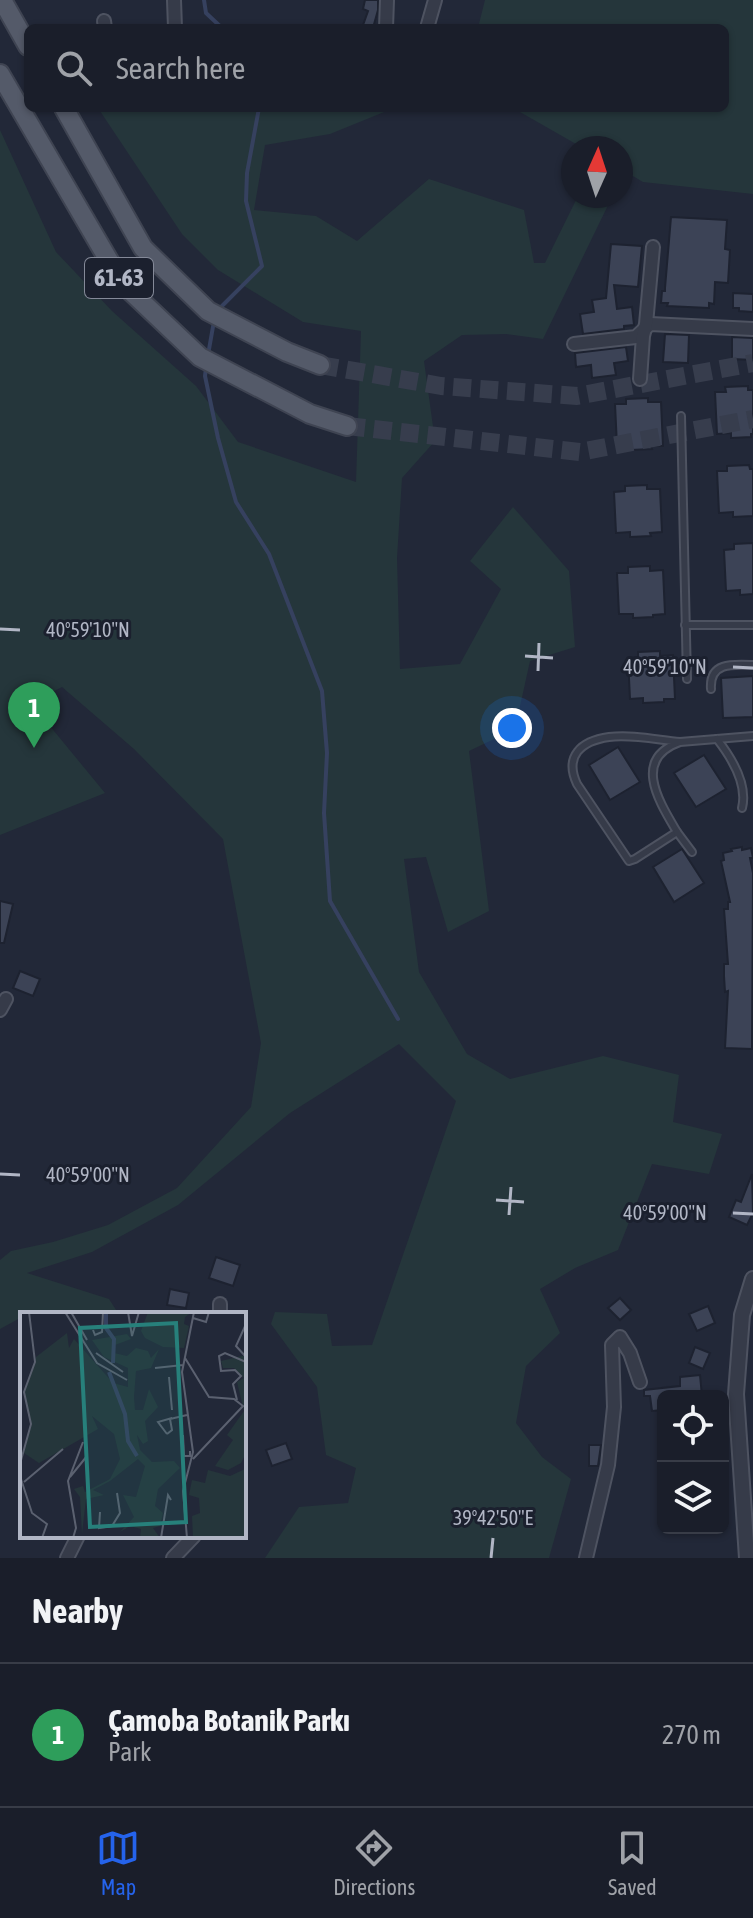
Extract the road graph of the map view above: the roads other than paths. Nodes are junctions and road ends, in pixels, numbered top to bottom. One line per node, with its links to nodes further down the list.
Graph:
1 (2, 0): 8 (main road)
2 (174, 0): 5 (street)
3 (387, 0): 6 (street)
4 (435, 0): 7 (street)
5 (175, 24)
6 (386, 24)
7 (428, 24)
8 (24, 39)
9 (0, 74): 18 (main road, 61-63)
10 (66, 112): 15 (main road, 61-63)
11 (653, 247): 13 (street)
12 (753, 329): 13 (street)
13 (645, 330): 14 (street); 16 (street)
14 (574, 344)
15 (320, 365)
16 (640, 379)
17 (681, 416): 19 (lane)
18 (347, 426)
19 (685, 625): 20 (lane); 22 (lane)
20 (753, 625)
21 (753, 665): 23 (lane)
22 (687, 679)
23 (711, 689)
24 (753, 736): 25 (lane)
25 (717, 739): 26 (lane); 27 (lane)
26 (680, 742): 28 (lane); 28 (lane)
27 (742, 808)
28 (677, 832): 29 (lane)
29 (692, 852)
30 (753, 1279): 37 (street)
31 (640, 1382): 36 (street)
32 (77, 1538): 34 (street)
33 (192, 1538): 35 (street)
34 (67, 1558)
35 (173, 1558)
36 (586, 1558)
37 (747, 1558)

